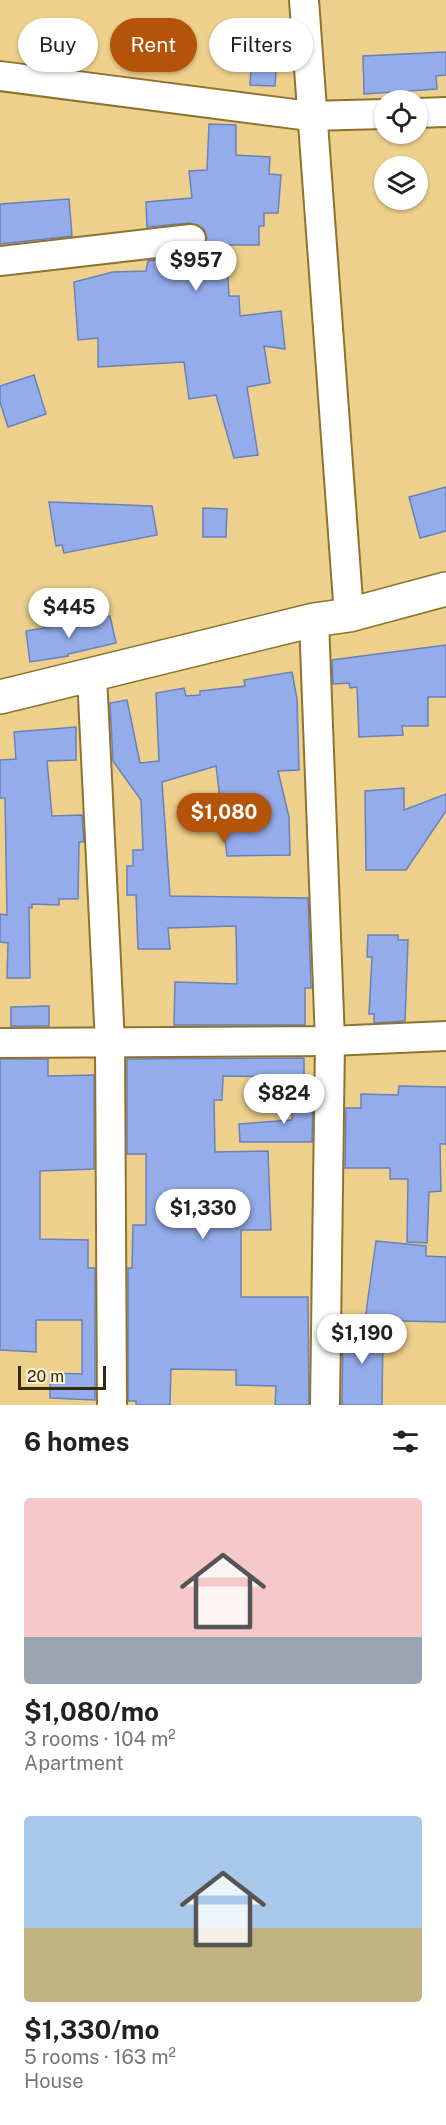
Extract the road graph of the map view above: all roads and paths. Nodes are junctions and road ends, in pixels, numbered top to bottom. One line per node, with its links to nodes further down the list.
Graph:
1 (304, 0): 6 (street)
2 (0, 76): 6 (street)
3 (446, 112): 4 (street)
4 (428, 113)
5 (374, 114): 6 (street)
6 (310, 116): 10 (street)
7 (191, 239): 8 (street)
8 (0, 261)
9 (446, 588): 10 (street)
10 (349, 615): 11 (street)
11 (314, 620): 12 (street); 15 (street)
12 (92, 676): 13 (street); 17 (street)
13 (0, 697)
14 (446, 1036): 15 (street)
15 (330, 1041): 17 (street); 19 (street)
16 (0, 1043): 17 (street)
17 (110, 1043): 18 (street)
18 (112, 1405)
19 (325, 1405)

